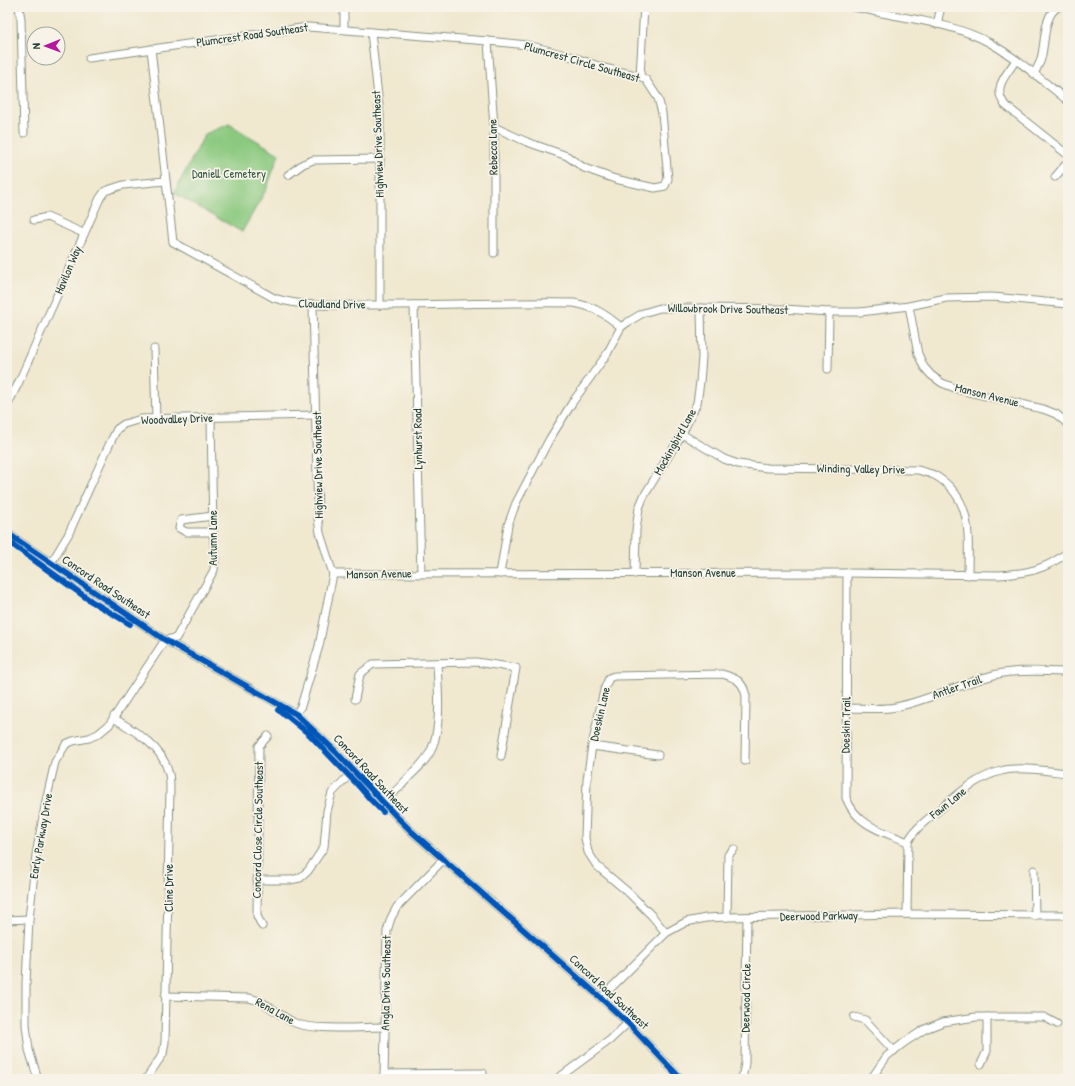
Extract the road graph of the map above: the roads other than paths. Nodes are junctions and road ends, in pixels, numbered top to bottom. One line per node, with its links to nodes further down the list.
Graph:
1 (19, 7): 18 (street)
2 (344, 7): 8 (street)
3 (644, 7): 15 (street)
4 (852, 7): 7 (street)
5 (941, 7): 7 (street)
6 (1058, 7): 14 (street)
7 (937, 24): 13 (street)
8 (344, 28): 9 (street, Plumcrest Road Southeast); 11 (street, Plumcrest Road Southeast)
9 (371, 32): 10 (street, Plumcrest Road Southeast); 20 (street, Highview Drive Southeast)
10 (488, 41): 15 (street, Plumcrest Circle Southeast); 17 (street, Rebecca Lane)
11 (151, 49): 12 (street, Plumcrest Road Southeast); 24 (street, Cloudland Drive)
12 (89, 58)
13 (1016, 60): 14 (street); 19 (street)
14 (1034, 74): 16 (street)
15 (640, 76): 17 (street, Plumcrest Circle Southeast)
16 (1068, 101)
17 (494, 127): 27 (street, Rebecca Lane)
18 (24, 133)
19 (1068, 155)
20 (380, 159): 22 (street); 30 (street, Highview Drive Southeast)
21 (1068, 162): 23 (street)
22 (288, 175)
23 (1055, 177)
24 (165, 181): 26 (street, Havilon Way); 29 (street, Cloudland Drive)
25 (34, 220): 26 (street)
26 (84, 233): 38 (street, Havilon Way)
27 (494, 254)
28 (1068, 304): 32 (street, Willowbrook Drive Southeast)
29 (313, 305): 30 (street, Cloudland Drive); 39 (street, Highview Drive Southeast)
30 (380, 305): 31 (street, Cloudland Drive)
31 (414, 305): 35 (street, Cloudland Drive); 49 (street, Lynhurst Road)
32 (909, 306): 34 (street, Willowbrook Drive Southeast); 42 (street, Manson Avenue)
33 (701, 308): 34 (street, Willowbrook Drive Southeast); 35 (street, Willowbrook Drive Southeast); 43 (street, Mockingbird Lane)
34 (829, 312): 37 (street)
35 (622, 327): 52 (street, Willowbrook Drive Southeast)
36 (154, 349): 41 (street)
37 (828, 369)
38 (7, 406)
39 (316, 415): 40 (street, Woodvalley Drive); 51 (street, Highview Drive Southeast)
40 (211, 418): 41 (street, Woodvalley Drive); 44 (street, Autumn Lane)
41 (156, 419): 48 (street, Woodvalley Drive)
42 (1068, 424)
43 (682, 434): 53 (street, Mockingbird Lane); 54 (street, Winding Valley Drive)
44 (213, 516): 45 (street, Autumn Lane); 45 (street)
45 (213, 532): 55 (street, Autumn Lane)
46 (7, 533): 48 (street, Concord Road Southeast)
47 (1068, 553): 54 (street, Manson Avenue)
48 (51, 563): 55 (street, Concord Road Southeast)
49 (421, 573): 51 (street, Manson Avenue); 52 (street, Manson Avenue)
50 (847, 573): 53 (street, Manson Avenue); 54 (street, Manson Avenue); 59 (street, Doeskin Trail)
51 (333, 574): 60 (street, Highview Drive Southeast)
52 (500, 574): 53 (street, Manson Avenue)
53 (635, 574)
54 (968, 575)
55 (165, 640): 60 (street, Concord Road Southeast); 61 (street, Early Parkway Drive)
56 (437, 663): 58 (street); 65 (street); 69 (street)
57 (1068, 672): 59 (street, Antler Trail)
58 (355, 699)
59 (847, 708): 70 (street, Doeskin Trail)
60 (296, 714): 67 (street, Concord Road Southeast)
61 (114, 716): 80 (street, Early Parkway Drive); 84 (street, Cline Drive)
62 (268, 736): 74 (street, Concord Close Circle Southeast)
63 (592, 746): 64 (street); 66 (street, Doeskin Lane); 83 (street, Doeskin Lane)
64 (658, 755)
65 (501, 756)
66 (745, 761)
67 (354, 770): 69 (street, Concord Road Southeast); 74 (street)
68 (1068, 773): 70 (street, Fawn Lane)
69 (382, 802): 72 (street, Concord Road Southeast)
70 (908, 842): 75 (street)
71 (734, 849): 78 (street)
72 (443, 860): 85 (street, Concord Road Southeast); 90 (street, Angla Drive Southeast)
73 (1034, 870): 77 (street)
74 (257, 880): 82 (street, Concord Close Circle Southeast)
75 (907, 914): 77 (street, Deerwood Parkway); 79 (street, Deerwood Parkway)
76 (1068, 915): 77 (street, Deerwood Parkway)
77 (1035, 916)
78 (727, 917): 79 (street, Deerwood Parkway); 83 (street, Deerwood Parkway)
79 (747, 917): 99 (street, Deerwood Circle)
80 (29, 919): 81 (street); 96 (street, Early Parkway Drive)
81 (7, 920)
82 (262, 926)
83 (666, 933): 85 (street, Deerwood Parkway)
84 (165, 996): 90 (street, Rena Lane); 97 (street, Cline Drive)
85 (601, 998): 88 (street, Concord Road Southeast)
86 (854, 1017): 91 (street)
87 (988, 1017): 89 (street); 91 (street); 92 (street)
88 (628, 1023): 95 (street); 98 (street, Concord Road Southeast)
89 (1057, 1024)
90 (385, 1027): 94 (street, Angla Drive Southeast)
91 (894, 1051): 100 (street)
92 (981, 1064)
93 (483, 1073): 94 (street)
94 (384, 1077)
95 (560, 1078)
96 (38, 1079)
97 (146, 1079)
98 (681, 1079)
99 (742, 1079)
100 (871, 1079)

